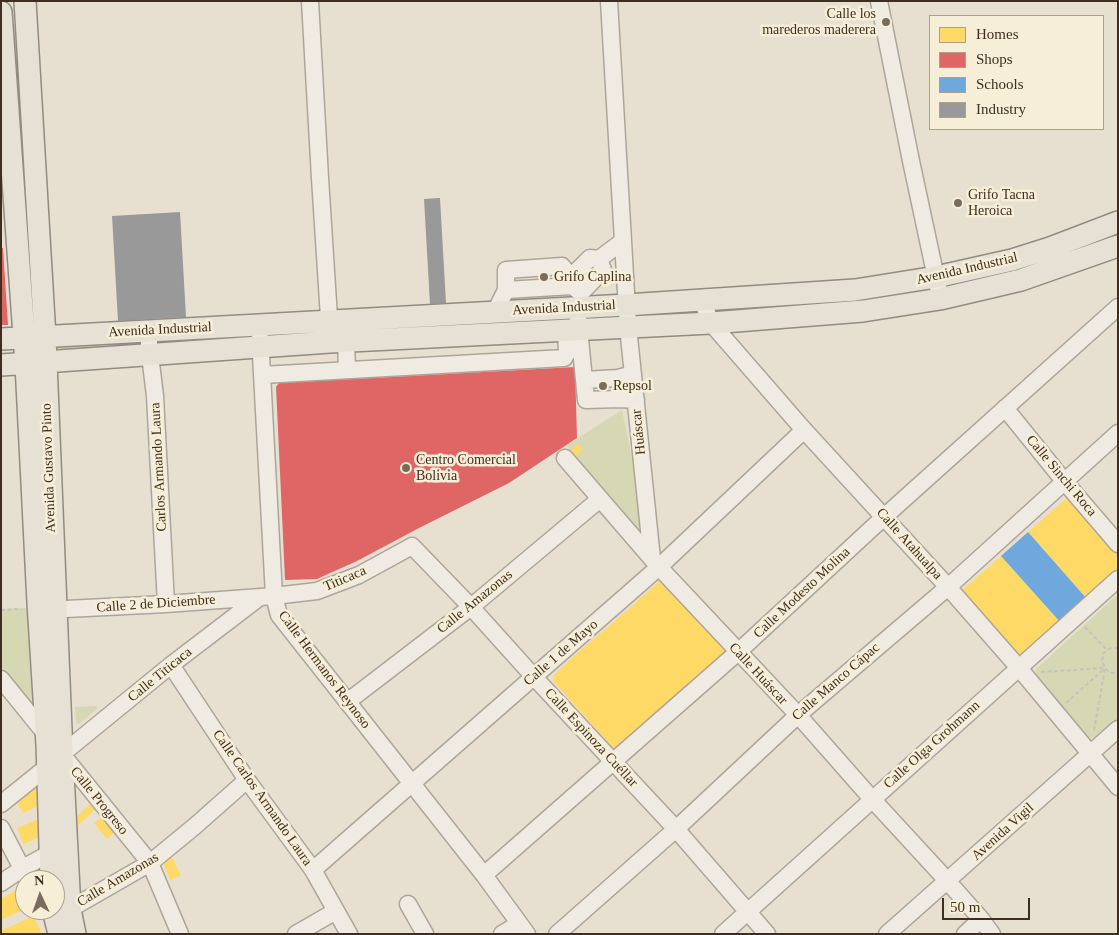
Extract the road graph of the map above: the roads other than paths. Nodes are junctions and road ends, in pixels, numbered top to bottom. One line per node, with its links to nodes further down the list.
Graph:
1 (25, 1): 25 (main road, Avenida Gustavo Pinto)
2 (310, 1): 18 (street)
3 (608, 1): 7 (street, Huáscar)
4 (879, 1): 9 (street)
5 (1, 12): 25 (main road, Avenida Gustavo Pinto)
6 (1118, 222): 9 (main road, Avenida Industrial)
7 (623, 241): 13 (street, Huáscar); 16 (street)
8 (1118, 246): 11 (main road, Avenida Industrial)
9 (936, 277): 10 (main road, Avenida Industrial); 11 (street)
10 (768, 296): 12 (main road, Avenida Industrial); 17 (main road)
11 (940, 299): 17 (main road, Avenida Industrial)
12 (702, 300): 13 (main road, Avenida Industrial); 19 (street, Calle Atahualpa)
13 (626, 305): 14 (main road, Avenida Industrial); 21 (street, Huáscar)
14 (577, 307): 16 (main road, Avenida Industrial); 22 (street)
15 (1118, 307): 36 (street, Calle Modesto Molina)
16 (490, 312): 18 (main road, Avenida Industrial); 24 (main road)
17 (769, 318): 19 (main road, Avenida Industrial)
18 (330, 321): 20 (main road, Avenida Industrial); 27 (street)
19 (711, 322): 21 (main road, Avenida Industrial); 37 (street, Calle Atahualpa)
20 (259, 325): 23 (main road, Avenida Industrial); 28 (street, Calle Hermanos Reynoso)
21 (628, 327): 22 (main road, Avenida Industrial); 35 (street, Huáscar)
22 (572, 330): 24 (main road, Avenida Industrial); 30 (street); 35 (street)
23 (148, 331): 25 (main road, Avenida Industrial); 29 (street, Carlos Armando Laura)
24 (482, 335): 27 (main road, Avenida Industrial); 30 (street)
25 (34, 337): 26 (main road, Avenida Industrial); 31 (main road, Avenida Gustavo Pinto)
26 (1, 339)
27 (338, 342): 28 (main road, Avenida Industrial); 33 (street)
28 (260, 348): 29 (main road, Avenida Industrial); 34 (street, Calle Hermanos Reynoso)
29 (150, 355): 31 (main road, Avenida Industrial); 49 (street, Carlos Armando Laura)
30 (478, 363): 33 (street)
31 (36, 364): 32 (main road, Avenida Industrial); 51 (main road, Avenida Gustavo Pinto)
32 (1, 366)
33 (347, 370): 34 (street)
34 (262, 374): 48 (street, Calle Hermanos Reynoso)
35 (625, 388): 45 (street, Huáscar)
36 (1005, 408): 40 (street, Calle Sinchi Roca); 42 (street, Calle Modesto Molina)
37 (804, 430): 42 (street, Calle Atahualpa); 45 (street, Calle 1 de Mayo)
38 (1118, 433): 40 (street, Calle Manco Cápac)
39 (565, 458): 41 (street, Calle Huáscar)
40 (1064, 481): 43 (street, Calle Sinchi Roca); 47 (street, Calle Manco Cápac)
41 (600, 499): 45 (street, Calle Huáscar); 50 (street, Calle Amazonas)
42 (884, 517): 47 (street, Calle Atahualpa); 52 (street, Calle Modesto Molina)
43 (1118, 544)
44 (412, 546): 48 (street, Titicaca); 50 (street, Calle Espinoza Cuéllar)
45 (656, 563): 52 (street, Calle Huáscar); 55 (street, Calle 1 de Mayo)
46 (1118, 579): 54 (street, Calle Olga Grohmann)
47 (948, 587): 54 (street, Calle Atahualpa); 58 (street, Calle Manco Cápac)
48 (267, 596): 49 (street, Calle 2 de Diciembre); 53 (street, Calle Titicaca); 57 (street, Calle Hermanos Reynoso)
49 (166, 604): 51 (street, Calle 2 de Diciembre)
50 (471, 607): 55 (street, Calle Espinoza Cuéllar); 57 (street, Calle Amazonas)
51 (44, 609): 60 (main road, Avenida Gustavo Pinto); 62 (main road, Avenida Gustavo Pinto)
52 (738, 652): 58 (street, Calle Huáscar); 63 (street, Calle Modesto Molina)
53 (171, 665): 62 (street, Calle Titicaca); 64 (street, Calle Carlos Armando Laura)
54 (1019, 668): 61 (street, Calle Atahualpa); 67 (street, Calle Olga Grohmann)
55 (534, 677): 63 (street, Calle Espinoza Cuéllar); 65 (street, Calle 1 de Mayo)
56 (1, 679): 60 (street)
57 (346, 702): 65 (street, Calle Hermanos Reynoso)
58 (798, 715): 67 (street, Calle Huáscar); 70 (street, Calle Manco Cápac)
59 (1118, 730): 61 (street, Avenida Vigil)
60 (46, 734): 62 (main road, Avenida Gustavo Pinto)
61 (1090, 754): 66 (street, Calle Atahualpa); 80 (street, Avenida Vigil)
62 (54, 761): 68 (street, Calle Titicaca); 71 (main road, Avenida Gustavo Pinto); 72 (street, Calle Progreso); 76 (main road, Avenida Gustavo Pinto)
63 (612, 762): 70 (street, Calle Espinoza Cuéllar); 78 (street, Calle Modesto Molina)
64 (247, 780): 72 (street, Calle Amazonas); 77 (street, Calle Carlos Armando Laura)
65 (412, 784): 77 (street, Calle 1 de Mayo); 78 (street, Calle Hermanos Reynoso)
66 (1118, 787)
67 (872, 799): 80 (street, Calle Huáscar); 85 (street, Calle Olga Grohmann)
68 (1, 804)
69 (1, 828): 73 (street)
70 (676, 829): 85 (street, Calle Espinoza Cuéllar); 95 (street, Calle Manco Cápac)
71 (50, 853): 74 (street); 75 (main road, Avenida Gustavo Pinto)
72 (150, 863): 83 (street, Calle Amazonas); 90 (street, Calle Progreso)
73 (23, 870)
74 (30, 870)
75 (51, 870)
76 (56, 870)
77 (313, 870): 84 (street, Calle Carlos Armando Laura)
78 (484, 876): 88 (street, Calle Hermanos Reynoso)
79 (15, 878): 81 (street)
80 (948, 881): 86 (street, Calle Huáscar); 98 (street, Avenida Vigil)
81 (1, 883)
82 (408, 904): 93 (street)
83 (65, 911)
84 (336, 911): 91 (street); 92 (street, Calle Carlos Armando Laura)
85 (748, 912): 96 (street, Calle Olga Grohmann); 97 (street, Calle Espinoza Cuéllar)
86 (981, 919): 99 (street); 100 (street, Calle Huáscar)
87 (61, 920): 89 (main road, Avenida Gustavo Pinto)
88 (523, 929): 94 (street)
89 (75, 934)
90 (180, 934)
91 (296, 934)
92 (349, 934)
93 (425, 934)
94 (502, 934)
95 (557, 934)
96 (723, 934)
97 (767, 934)
98 (887, 934)
99 (965, 934)
100 (992, 934)

